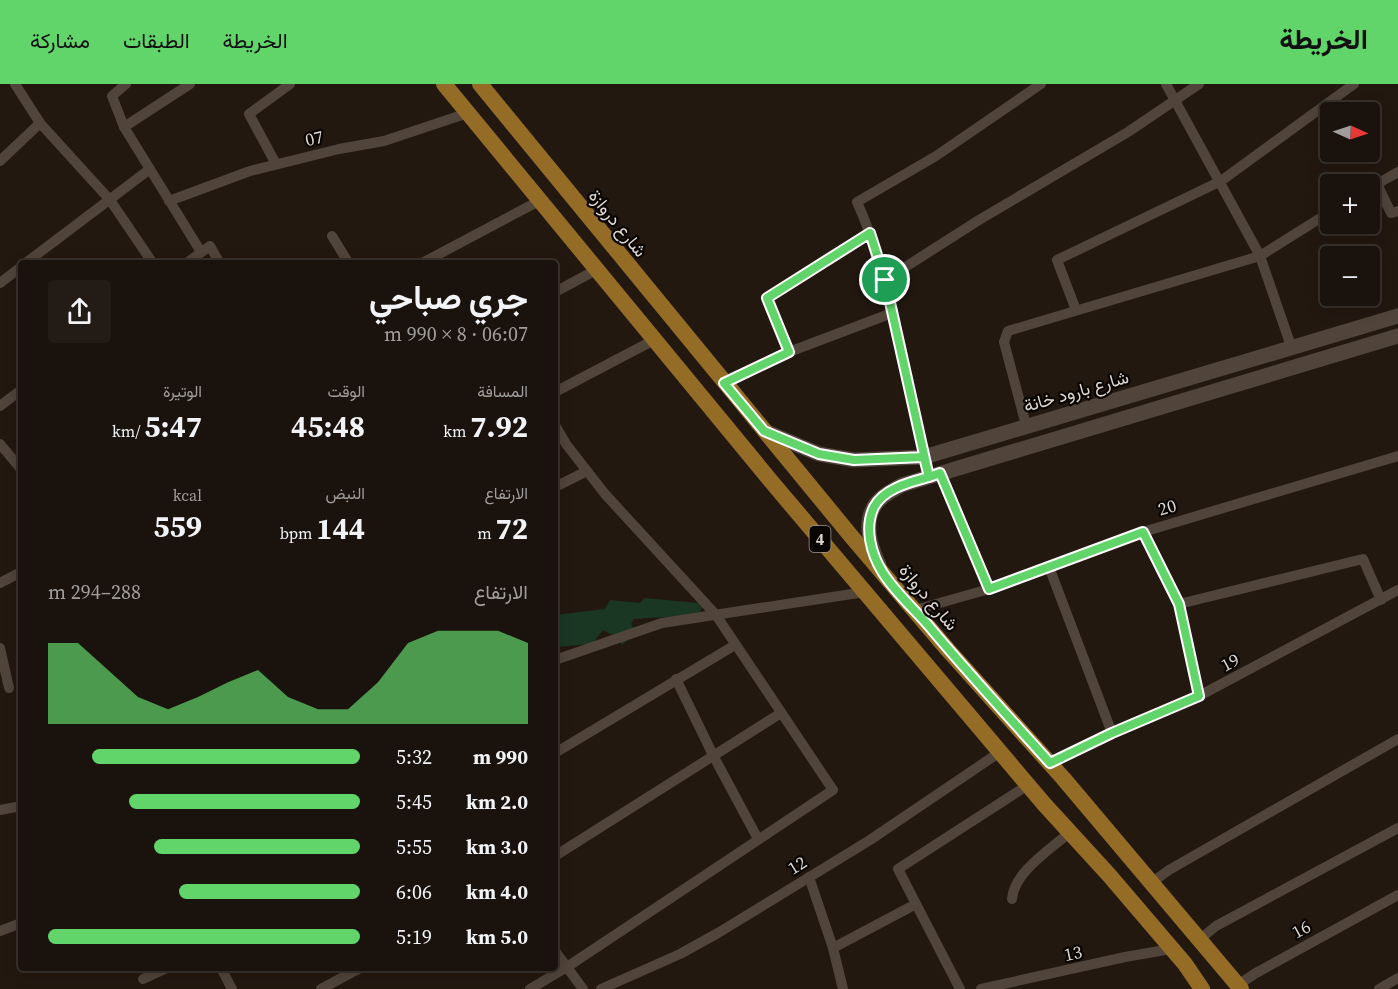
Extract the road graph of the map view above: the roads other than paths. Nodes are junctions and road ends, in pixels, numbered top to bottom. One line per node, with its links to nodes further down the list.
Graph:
1 (15, 84): 13 (street)
2 (126, 84): 14 (street)
3 (190, 84): 14 (street)
4 (290, 84): 16 (street)
5 (444, 84): 12 (main road, 4)
6 (480, 84): 39 (main road, شارع دروازة / 4)
7 (1041, 84): 27 (street)
8 (1166, 84): 11 (street)
9 (1199, 84): 11 (street)
10 (1353, 84): 19 (street)
11 (1176, 101): 19 (street); 40 (street)
12 (468, 113): 16 (street, 07); 24 (main road, 4)
13 (39, 123): 15 (street); 22 (street)
14 (124, 127): 17 (street)
15 (0, 161)
16 (276, 164): 23 (street, 07)
17 (150, 169): 22 (street); 23 (street)
18 (1398, 172): 20 (street)
19 (1221, 181): 30 (street); 44 (street)
20 (1380, 182)
21 (1380, 196): 25 (street)
22 (110, 200): 31 (street); 32 (street)
23 (169, 201): 29 (street)
24 (539, 201): 36 (street); 38 (main road, 4)
25 (1398, 211)
26 (1320, 218): 30 (street)
27 (870, 233): 40 (street); 50 (street)
28 (333, 236): 35 (street)
29 (201, 252): 33 (street); 34 (street)
30 (1260, 256): 44 (street); 49 (street)
31 (30, 260)
32 (151, 260)
33 (191, 260)
34 (218, 260)
35 (347, 260)
36 (428, 260)
37 (18, 269): 41 (street)
38 (596, 270): 42 (main road, 4); 43 (street)
39 (631, 270): 42 (main road); 51 (main road, شارع دروازة / 4)
40 (885, 280): 45 (street)
41 (0, 283)
42 (611, 288): 48 (main road, 4)
43 (558, 290)
44 (1076, 310): 55 (street)
45 (892, 313): 50 (street); 61 (street)
46 (1398, 316): 49 (main road, شارع بارود خانة)
47 (1398, 336): 65 (main road)
48 (654, 340): 52 (street); 74 (main road, 4)
49 (1292, 350): 55 (main road, شارع بارود خانة)
50 (789, 352): 51 (street)
51 (724, 383): 57 (main road, شارع دروازة / 4)
52 (558, 390)
53 (18, 392): 54 (street)
54 (0, 406)
55 (1026, 425): 61 (main road, شارع بارود خانة)
56 (558, 430): 64 (street)
57 (764, 431): 61 (main road, شارع بارود خانة); 69 (main road, شارع دروازة / 4)
58 (0, 444): 60 (street)
59 (1398, 456): 67 (street, 20)
60 (11, 457): 62 (street); 63 (street)
61 (924, 457): 65 (street)
62 (0, 461)
63 (18, 465)
64 (587, 471): 66 (street); 78 (street)
65 (935, 475): 69 (main road); 72 (street)
66 (558, 486)
67 (1143, 532): 68 (street, 20); 76 (street)
68 (1048, 567): 72 (street, 20); 86 (street)
69 (883, 573): 77 (main road, شارع دروازة / 4)
70 (18, 574): 71 (street)
71 (0, 583)
72 (989, 589): 77 (street, 20)
73 (1398, 590): 75 (street, 19)
74 (865, 592): 78 (street); 89 (main road, 4)
75 (1380, 600): 76 (street); 84 (street, 19)
76 (1179, 604): 84 (street)
77 (915, 610): 91 (main road, شارع دروازة / 4)
78 (716, 615): 79 (street); 81 (street)
79 (735, 645): 82 (street); 85 (street)
80 (0, 648): 83 (street)
81 (558, 659)
82 (676, 679): 88 (street); 90 (street)
83 (9, 688)
84 (1199, 696): 86 (street, 19)
85 (781, 713): 90 (street); 97 (street)
86 (1112, 733): 91 (street, 19)
87 (1398, 739): 100 (street)
88 (558, 751)
89 (1000, 752): 92 (main road, 4); 99 (street, 12)
90 (714, 757): 97 (street); 98 (street)
91 (1050, 763): 100 (main road, شارع دروازة / 4)
92 (1028, 785): 96 (main road, 4); 103 (street)
93 (18, 807): 94 (street)
94 (0, 810)
95 (1398, 828): 106 (street)
96 (1070, 832): 102 (street); 108 (main road, 4)
97 (758, 839): 110 (street)
98 (558, 854)
99 (809, 877): 107 (street); 121 (street, 12)
100 (1151, 883): 106 (main road, شارع دروازة / 4)
101 (1398, 895): 116 (street, 16)
102 (1012, 899)
103 (916, 904): 107 (street); 123 (street)
104 (18, 924): 105 (street)
105 (0, 931)
106 (1199, 940): 116 (main road, شارع دروازة / 4)
107 (833, 948): 122 (street)
108 (1171, 949): 124 (street, 13); 125 (main road, 4)
109 (558, 955): 110 (street)
110 (567, 967): 119 (street); 120 (street)
111 (160, 971): 115 (street)
112 (222, 971): 117 (street)
113 (354, 971): 118 (street)
114 (1398, 978): 126 (street)
115 (143, 979)
116 (1240, 987)
117 (231, 989)
118 (321, 989)
119 (530, 989)
120 (583, 989)
121 (601, 989)
122 (843, 989)
123 (960, 989)
124 (981, 989)
125 (1202, 989)
126 (1379, 989)

